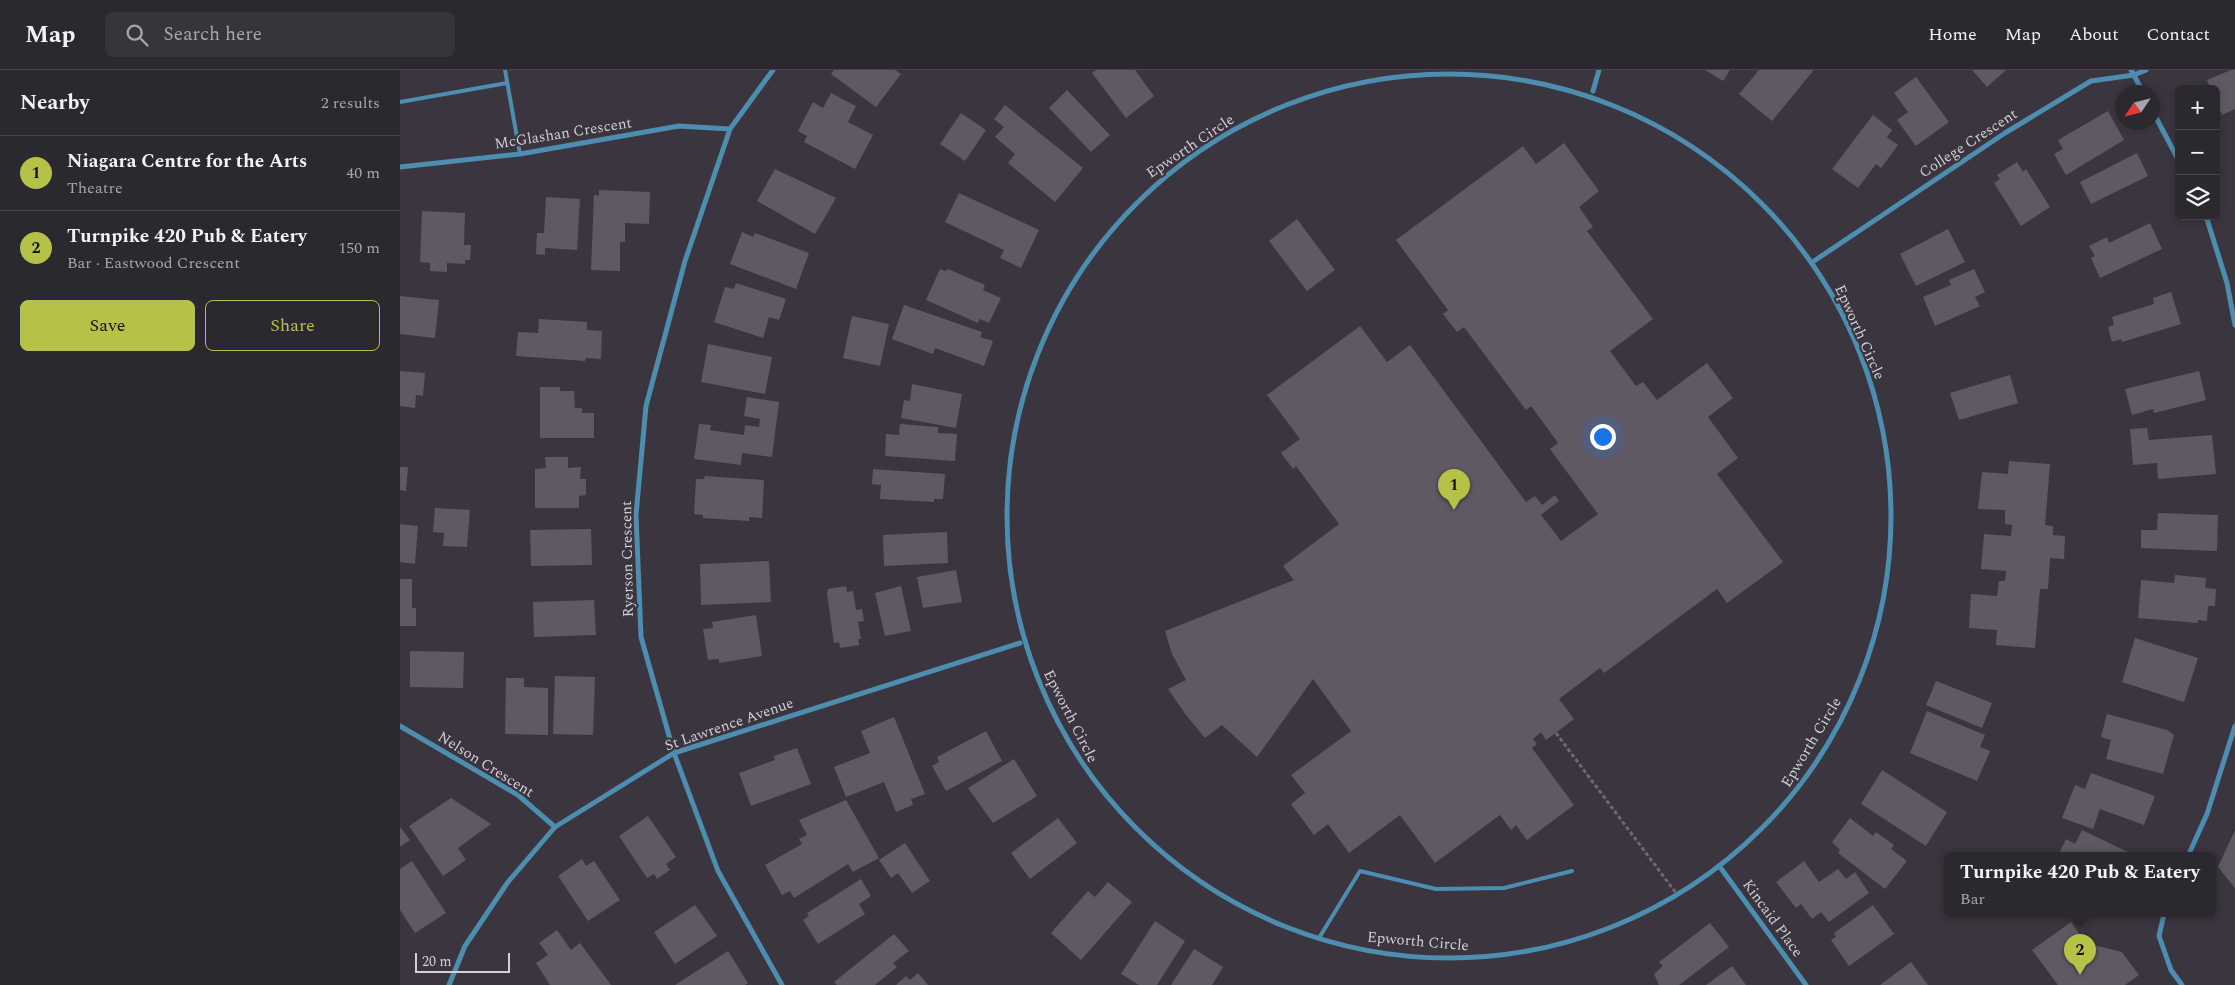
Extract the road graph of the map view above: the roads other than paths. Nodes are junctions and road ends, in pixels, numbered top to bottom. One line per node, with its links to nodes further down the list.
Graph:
1 (505, 70): 6 (lane)
2 (773, 70): 11 (street, Ryerson Crescent)
3 (1600, 70): 8 (street)
4 (2146, 70): 5 (street, College Crescent)
5 (2132, 72): 7 (street); 16 (street, College Crescent)
6 (507, 83): 9 (lane); 13 (lane)
7 (2139, 85)
8 (1593, 91): 16 (street, Epworth Circle); 18 (street, Epworth Circle)
9 (400, 102)
10 (2160, 125): 12 (street)
11 (730, 128): 13 (street, McGlashan Crescent); 21 (street, Ryerson Crescent)
12 (2175, 153)
13 (520, 154): 14 (street, McGlashan Crescent)
14 (400, 167)
15 (2207, 220): 17 (street)
16 (1814, 261): 24 (street, Epworth Circle)
17 (2235, 325)
18 (1020, 643): 21 (street, St Lawrence Avenue); 27 (street, Epworth Circle)
19 (400, 726): 22 (street, Nelson Crescent)
20 (2235, 726): 23 (street)
21 (674, 753): 22 (street, St Lawrence Avenue); 29 (street, Ryerson Crescent)
22 (555, 827): 28 (street, St Lawrence Avenue)
23 (2190, 852)
24 (1720, 867): 27 (street, Epworth Circle); 30 (street, Kincaid Place)
25 (1572, 871): 27 (lane)
26 (2163, 917): 31 (street)
27 (1319, 938)
28 (449, 985)
29 (782, 985)
30 (1806, 985)
31 (2182, 985)

